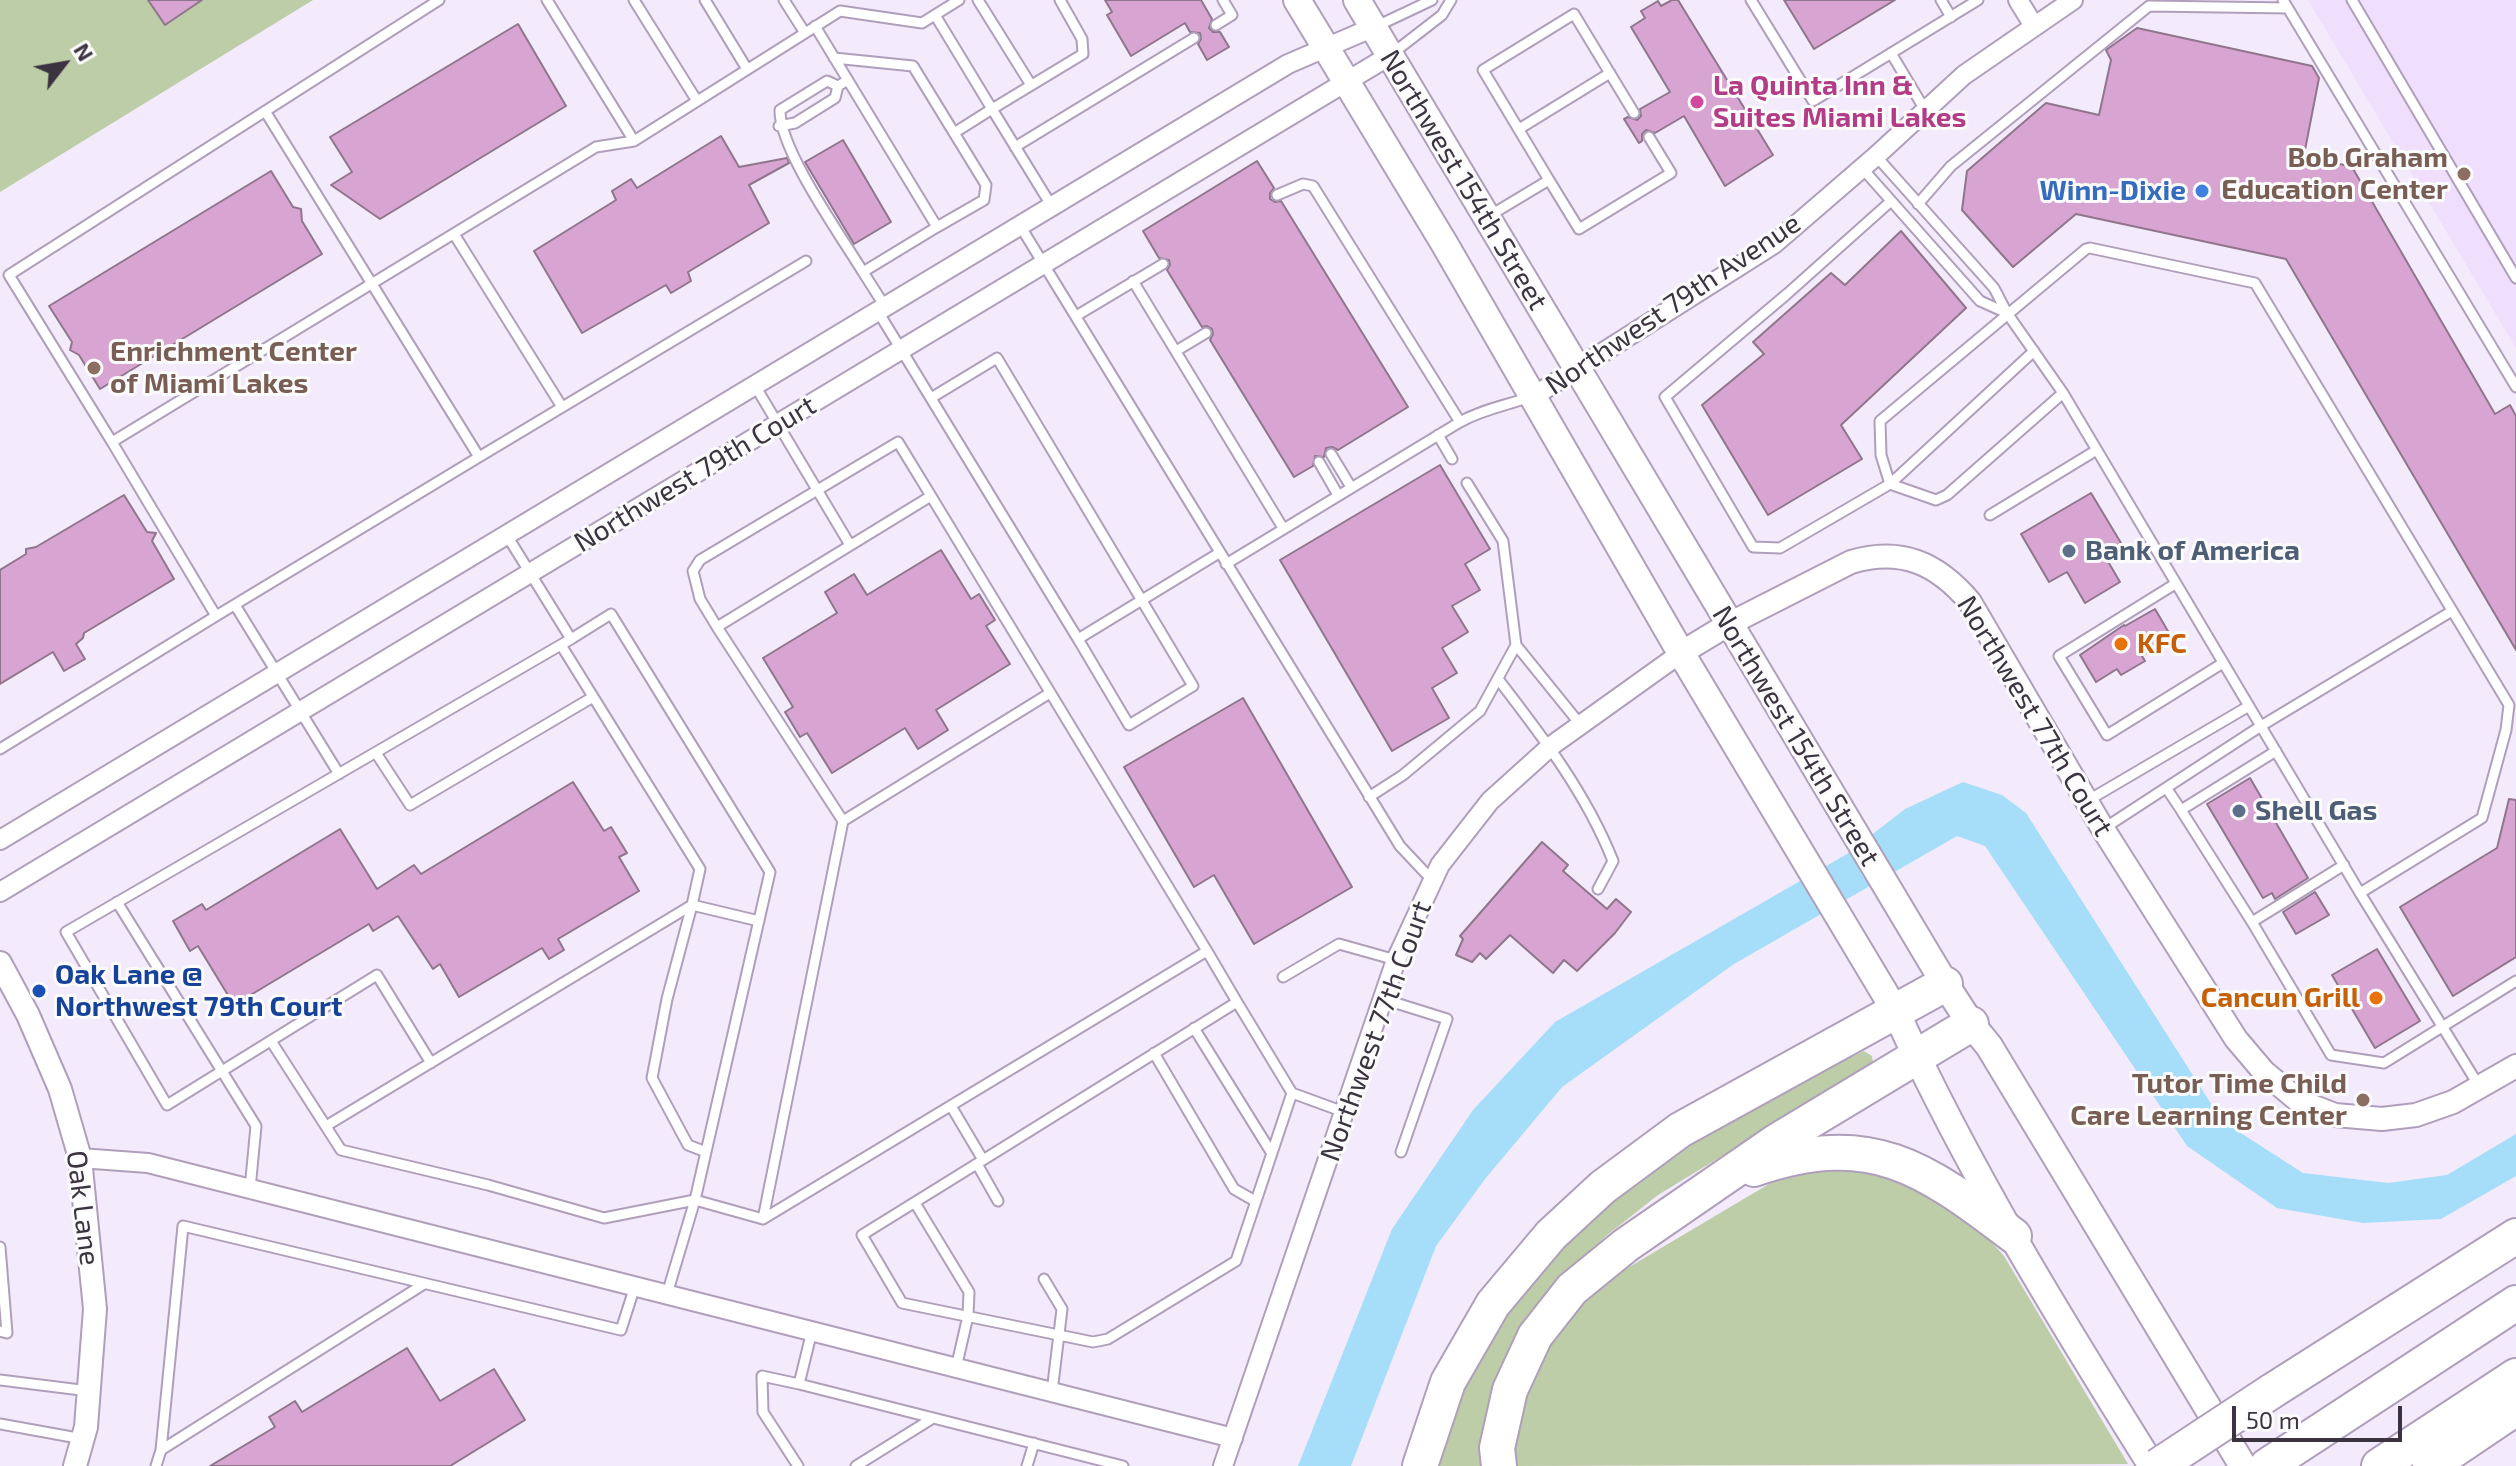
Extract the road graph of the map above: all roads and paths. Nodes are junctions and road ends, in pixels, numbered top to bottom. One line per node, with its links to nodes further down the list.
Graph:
1 (439, 0): 42 (lane)
2 (547, 0): 48 (lane)
3 (634, 0): 39 (lane)
4 (705, 0): 33 (lane)
5 (784, 0): 27 (lane)
6 (959, 0): 21 (lane)
7 (978, 0): 37 (lane)
8 (1060, 0): 37 (lane)
9 (1223, 0): 23 (lane)
10 (1297, 0): 29 (main road, Northwest 154th Street)
11 (1357, 0): 26 (main road, Northwest 154th Street)
12 (1432, 0): 26 (lane)
13 (1751, 0): 30 (lane)
14 (1941, 0): 22 (lane)
15 (1978, 0): 22 (lane)
16 (2018, 0): 25 (street)
17 (2073, 0): 25 (street, Northwest 79th Avenue)
18 (2352, 0): 64 (lane)
19 (1447, 1): 31 (lane)
20 (2286, 4): 54 (lane); 76 (lane)
21 (935, 15): 24 (lane); 40 (lane)
22 (1951, 17): 30 (lane)
23 (1216, 25)
24 (815, 26): 27 (lane); 32 (lane)
25 (2034, 26): 41 (street, Northwest 79th Avenue)
26 (1374, 27): 29 (street, Northwest 79th Court); 31 (main road, Northwest 154th Street)
27 (805, 33): 33 (lane)
28 (1194, 38): 49 (lane)
29 (1326, 47): 36 (main road, Northwest 154th Street); 55 (street, Northwest 79th Court)
30 (1891, 53): 41 (lane)
31 (1389, 56): 36 (street, Northwest 79th Court); 56 (main road, Northwest 154th Street)
32 (834, 58): 35 (lane); 46 (lane)
33 (747, 69): 39 (lane)
34 (1610, 73): 43 (lane); 45 (lane); 45 (lane)
35 (848, 80): 38 (lane); 58 (lane)
36 (1347, 81): 61 (street, Northwest 79th Court); 78 (main road, Northwest 154th Street)
37 (1031, 85): 40 (lane)
38 (838, 86): 44 (lane); 44 (lane)
39 (697, 101): 48 (lane)
40 (992, 109): 46 (lane); 49 (lane)
41 (1925, 110): 50 (street, Northwest 79th Avenue)
42 (265, 111): 66 (lane); 84 (lane)
43 (1634, 113)
44 (779, 126): 63 (lane)
45 (1519, 129): 51 (lane)
46 (954, 133): 58 (lane)
47 (1649, 137): 51 (lane)
48 (634, 141): 59 (lane)
49 (1015, 147): 55 (lane)
50 (1869, 162): 53 (lane); 54 (lane); 74 (street, Northwest 79th Avenue)
51 (1549, 180): 56 (lane)
52 (1277, 195): 81 (lane)
53 (1890, 202): 68 (lane); 91 (lane)
54 (1918, 204): 68 (lane)
55 (1051, 205): 57 (street, Northwest 79th Court)
56 (1486, 218): 74 (main road, Northwest 154th Street)
57 (1019, 224): 61 (lane); 67 (street, Northwest 79th Court)
58 (937, 227): 63 (lane)
59 (454, 234): 66 (lane); 80 (lane)
60 (806, 261): 80 (lane)
61 (1043, 264): 69 (lane); 71 (street, Northwest 79th Court)
62 (1163, 264): 65 (lane)
63 (863, 272): 67 (lane)
64 (2516, 278)
65 (1133, 281): 69 (lane); 72 (lane)
66 (373, 283): 84 (lane); 87 (lane)
67 (881, 308): 71 (lane); 75 (street, Northwest 79th Court)
68 (2007, 313): 73 (lane); 91 (lane); 106 (lane)
69 (1076, 316): 100 (lane)
70 (1206, 333): 72 (lane)
71 (901, 349): 79 (lane); 82 (street, Northwest 79th Court)
72 (1176, 351): 97 (lane)
73 (2034, 351): 77 (lane); 91 (lane)
74 (1577, 371): 78 (street, Northwest 79th Avenue); 108 (main road, Northwest 154th Street)
75 (754, 384): 82 (lane); 98 (street, Northwest 79th Court)
76 (2516, 387)
77 (2063, 393): 85 (lane); 91 (lane)
78 (1534, 396): 81 (lane); 114 (main road, Northwest 154th Street)
79 (931, 398): 104 (lane); 111 (lane)
80 (562, 407): 87 (lane)
81 (1460, 422): 83 (lane)
82 (778, 424): 93 (lane); 102 (street, Northwest 79th Court)
83 (1438, 435): 88 (lane); 92 (lane)
84 (112, 442): 107 (lane)
85 (2095, 451): 96 (lane); 103 (lane)
86 (1331, 454): 92 (lane)
87 (479, 457): 105 (lane)
88 (1452, 459)
89 (1319, 462): 94 (lane)
90 (1467, 483): 113 (lane)
91 (1890, 484)
92 (1351, 487): 94 (lane)
93 (818, 489): 95 (lane); 99 (lane); 109 (lane)
94 (1338, 495): 97 (lane)
95 (931, 496): 99 (lane); 118 (lane)
96 (1990, 515)
97 (1283, 528): 101 (lane)
98 (506, 534): 102 (lane); 116 (street, Northwest 79th Court)
99 (850, 545): 109 (lane)
100 (1219, 553): 101 (lane); 104 (lane)
101 (1226, 564): 130 (lane)
102 (530, 573): 110 (lane); 121 (street, Northwest 79th Court)
103 (2175, 584): 115 (lane); 115 (lane)
104 (1142, 600): 111 (lane); 111 (lane)
105 (235, 605): 107 (lane); 116 (lane)
106 (2452, 611): 123 (lane); 140 (lane)
107 (216, 616): 125 (lane)
108 (1729, 624): 114 (street, Northwest 77th Court); 131 (street, Northwest 77th Court); 150 (main road, Northwest 154th Street)
109 (717, 627): 133 (lane)
110 (571, 639): 112 (lane); 143 (lane)
111 (1078, 639)
112 (561, 645): 119 (lane); 127 (lane)
113 (1516, 645): 117 (lane); 122 (lane)
114 (1681, 653): 122 (street, Northwest 77th Court); 153 (main road, Northwest 154th Street)
115 (2223, 663): 120 (lane)
116 (276, 672): 121 (lane); 135 (street, Northwest 79th Court)
117 (1498, 679): 124 (lane); 130 (lane)
118 (1050, 693): 133 (lane); 145 (lane)
119 (593, 697): 127 (lane); 142 (lane)
120 (2249, 706): 123 (lane); 131 (lane)
121 (300, 711): 128 (lane); 139 (street, Northwest 79th Court)
122 (1580, 724): 124 (street, Northwest 77th Court)
123 (2261, 726): 126 (lane); 129 (lane)
124 (1551, 746): 137 (street, Northwest 77th Court); 138 (lane)
125 (0, 749)
126 (2276, 751): 132 (lane); 136 (lane)
127 (376, 753): 128 (lane)
128 (339, 774): 141 (lane)
129 (2167, 789): 132 (lane); 134 (lane)
130 (1369, 797): 137 (lane)
131 (2087, 801): 134 (street, Northwest 77th Court)
132 (2181, 810): 144 (lane)
133 (843, 821): 179 (lane)
134 (2103, 829): 163 (street, Northwest 77th Court)
135 (0, 840)
136 (2344, 865): 140 (lane); 144 (lane)
137 (1433, 881): 146 (street, Northwest 77th Court)
138 (1598, 889)
139 (0, 892)
140 (2360, 893): 155 (lane)
141 (117, 902): 162 (lane); 162 (lane)
142 (692, 905): 143 (lane); 160 (lane); 168 (lane)
143 (759, 921): 168 (lane)
144 (2252, 922): 155 (lane)
145 (1207, 951): 152 (lane); 165 (lane)
146 (1396, 960): 148 (lane); 151 (street, Northwest 77th Court)
147 (0, 963): 171 (street, Oak Lane)
148 (1283, 977)
149 (2516, 981): 155 (lane)
150 (1945, 984): 153 (highway); 154 (main road, Northwest 154th Street)
151 (1383, 999): 166 (street, Northwest 77th Court); 170 (lane)
152 (1237, 1002): 156 (lane); 164 (lane)
153 (1896, 1012): 159 (main road, Northwest 154th Street); 212 (highway)
154 (1971, 1024): 159 (highway); 216 (main road, Northwest 154th Street)
155 (2442, 1027): 163 (lane)
156 (1194, 1028): 158 (lane); 169 (lane)
157 (271, 1041): 160 (lane); 162 (lane); 167 (lane)
158 (1154, 1053): 172 (lane); 177 (lane)
159 (1916, 1056): 173 (highway); 180 (main road, Northwest 154th Street)
160 (431, 1063): 167 (lane)
161 (2516, 1066): 163 (street, Northwest 77th Court)
162 (222, 1071): 174 (lane)
163 (2480, 1087)
164 (1292, 1093): 166 (lane); 169 (lane)
165 (951, 1106): 172 (lane); 179 (lane)
166 (1344, 1112): 201 (street, Northwest 77th Court)
167 (326, 1126): 175 (lane)
168 (706, 1152): 175 (lane)
169 (1271, 1152): 177 (lane)
170 (1401, 1152)
171 (80, 1158): 174 (street); 196 (street, Oak Lane)
172 (980, 1162): 176 (lane); 178 (lane)
173 (1720, 1181): 180 (highway); 213 (highway)
174 (250, 1189): 185 (street)
175 (695, 1200): 179 (lane); 186 (lane)
176 (998, 1201)
177 (1255, 1201): 191 (lane)
178 (915, 1203): 188 (lane); 188 (lane)
179 (763, 1219)
180 (2014, 1236): 214 (main road, Northwest 154th Street)
181 (2516, 1236): 215 (highway, bridge)
182 (0, 1247): 189 (lane)
183 (1044, 1279): 191 (lane)
184 (424, 1284): 185 (lane); 204 (lane); 204 (lane)
185 (635, 1286): 186 (street)
186 (667, 1294): 190 (street)
187 (2516, 1303): 217 (highway)
188 (968, 1316): 191 (lane); 192 (lane)
189 (0, 1331)
190 (812, 1331): 192 (street); 195 (lane)
191 (1060, 1335): 197 (lane)
192 (956, 1368): 197 (street)
193 (2516, 1376): 218 (highway)
194 (0, 1380): 196 (lane)
195 (799, 1384): 199 (lane); 207 (lane)
196 (89, 1391): 202 (street, Oak Lane)
197 (1052, 1392): 201 (street)
198 (2516, 1408): 219 (highway)
199 (933, 1418): 203 (lane); 208 (lane)
200 (0, 1424): 202 (lane)
201 (1233, 1438): 211 (street, Northwest 77th Court)
202 (83, 1439): 205 (street, Oak Lane)
203 (1034, 1443): 209 (lane); 210 (lane)
204 (161, 1450): 206 (lane)
205 (75, 1466)
206 (156, 1466)
207 (798, 1466)
208 (856, 1466)
209 (1027, 1466)
210 (1123, 1466)
211 (1223, 1466)
212 (1420, 1466)
213 (1499, 1466)
214 (2152, 1466)
215 (2158, 1466)
216 (2243, 1466)
217 (2267, 1466)
218 (2379, 1466)
219 (2430, 1466)

